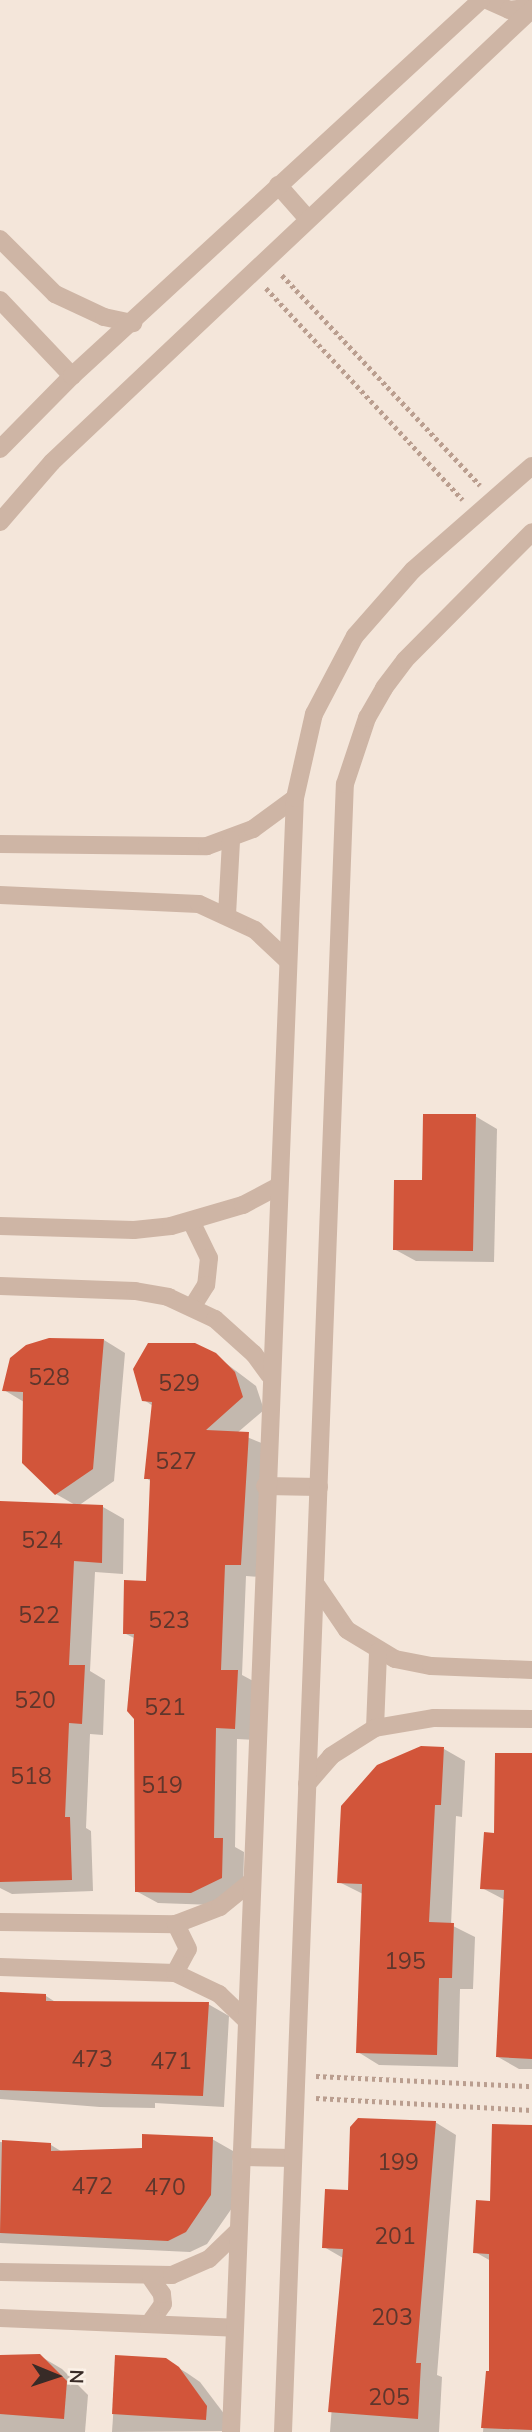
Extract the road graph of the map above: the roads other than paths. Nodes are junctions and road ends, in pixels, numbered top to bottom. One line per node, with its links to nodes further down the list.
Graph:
1 (481, 0): 4 (street)
2 (487, 0): 3 (street)
3 (532, 8): 5 (street)
4 (278, 185): 5 (street); 8 (street)
5 (307, 218): 12 (street)
6 (0, 239): 8 (street)
7 (0, 300): 9 (street)
8 (133, 323): 9 (street)
9 (72, 376): 10 (street)
10 (0, 449)
11 (532, 466): 14 (street)
12 (0, 522)
13 (532, 532): 27 (street)
14 (295, 798): 15 (street); 19 (street)
15 (230, 840): 16 (street); 18 (street)
16 (2, 842)
17 (0, 895): 18 (street)
18 (228, 915): 19 (street)
19 (286, 960): 20 (street)
20 (277, 1187): 21 (street); 25 (street)
21 (191, 1221): 22 (street); 24 (street)
22 (0, 1226)
23 (2, 1287): 24 (street)
24 (192, 1307): 25 (street)
25 (269, 1375): 26 (street)
26 (265, 1486): 27 (street); 34 (street)
27 (319, 1487): 28 (street)
28 (315, 1583): 29 (street); 33 (street)
29 (378, 1653): 30 (street); 32 (street)
30 (532, 1670)
31 (532, 1719): 32 (street)
32 (374, 1728): 33 (street)
33 (307, 1784): 41 (street)
34 (250, 1883): 36 (street); 39 (street)
35 (0, 1922): 36 (street)
36 (176, 1924): 38 (street)
37 (0, 1967): 38 (street)
38 (175, 1973): 39 (street)
39 (247, 2021): 40 (street)
40 (241, 2157): 41 (street); 42 (street)
41 (293, 2158): 49 (street)
42 (239, 2231): 44 (street); 47 (street)
43 (0, 2272): 44 (street)
44 (151, 2278): 46 (street)
45 (0, 2318): 46 (street)
46 (149, 2324): 47 (street)
47 (235, 2328): 48 (street)
48 (231, 2432)
49 (283, 2432)

